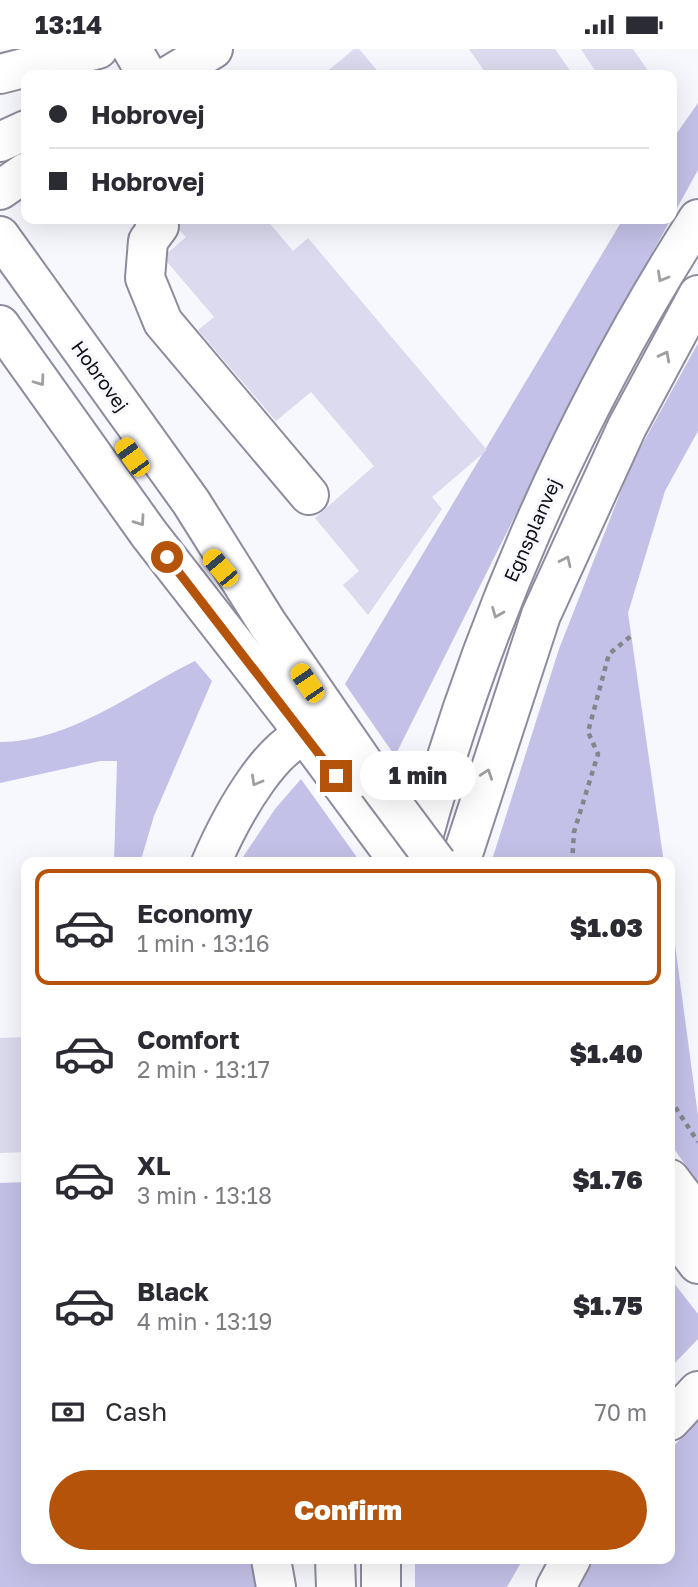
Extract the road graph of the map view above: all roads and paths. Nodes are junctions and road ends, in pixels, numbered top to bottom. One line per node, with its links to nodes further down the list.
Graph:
1 (98, 49): 6 (main road)
2 (132, 49): 4 (main road)
3 (213, 49): 5 (main road)
4 (144, 70)
5 (178, 70)
6 (0, 74)
7 (21, 132): 8 (main road)
8 (0, 142)
9 (21, 175): 10 (main road)
10 (0, 190)
11 (698, 219): 24 (main road, Egnsplanvej, one-way to 24)
12 (158, 224): 17 (main road)
13 (0, 236): 18 (main road, Hobrovej)
14 (0, 274): 18 (main road)
15 (698, 295): 26 (main road, one-way to 15)
16 (0, 325): 20 (main road, one-way to 20)
17 (309, 495)
18 (267, 623): 21 (main road, Hobrovej)
19 (631, 636): 27 (path)
20 (304, 733): 21 (main road); 22 (main road, one-way to 22); 23 (main road)
21 (348, 743): 25 (main road, Hobrovej, bridge)
22 (214, 857)
23 (396, 857)
24 (418, 857)
25 (433, 857)
26 (462, 857)
27 (572, 857)
28 (675, 1107): 29 (path)
29 (698, 1142)
30 (675, 1186): 31 (main road)
31 (698, 1216)
32 (675, 1234): 33 (main road)
33 (698, 1264)
34 (698, 1364): 35 (main road)
35 (675, 1388)
36 (698, 1391): 37 (main road)
37 (675, 1416)
38 (272, 1564): 43 (main road)
39 (335, 1564): 44 (main road)
40 (381, 1564): 45 (main road)
41 (550, 1564): 46 (main road)
42 (568, 1564): 47 (main road)
43 (276, 1587)
44 (336, 1587)
45 (381, 1587)
46 (538, 1587)
47 (556, 1587)

